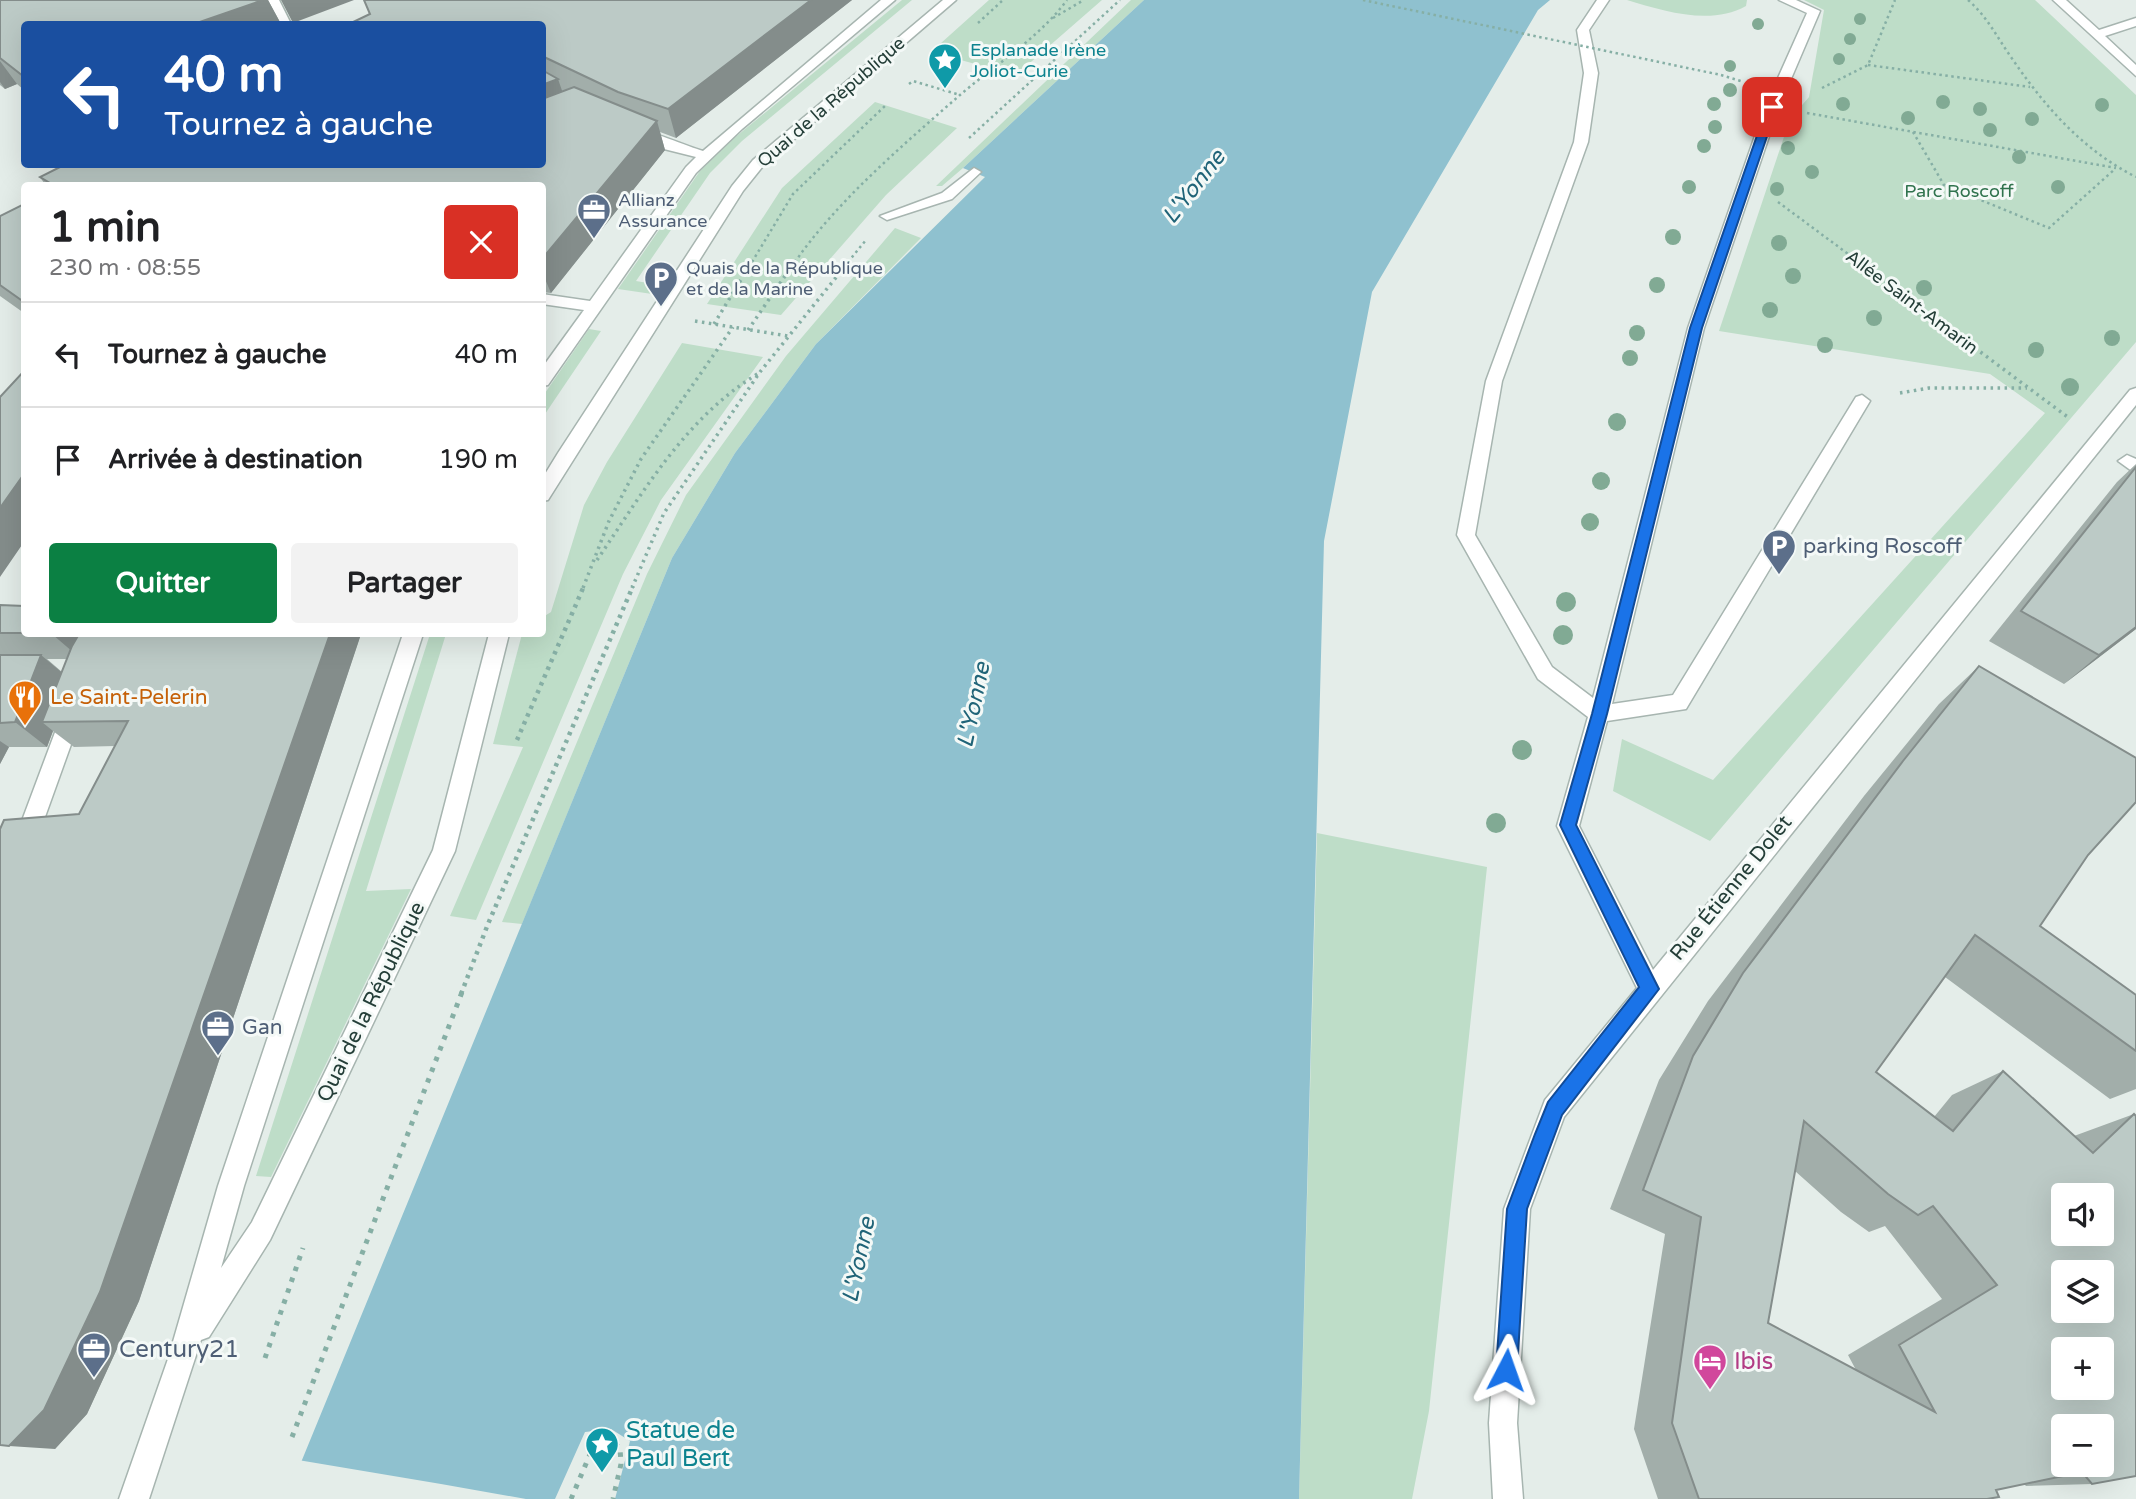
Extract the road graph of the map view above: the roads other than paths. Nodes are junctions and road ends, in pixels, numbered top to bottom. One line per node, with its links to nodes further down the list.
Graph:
1 (273, 0): 7 (street)
2 (889, 0): 12 (street, Quai de la République)
3 (950, 0): 20 (street, Quai de la République)
4 (1603, 0): 24 (street)
5 (1787, 1): 24 (street)
6 (2064, 4): 9 (street)
7 (284, 21)
8 (2136, 22): 9 (street)
9 (2097, 35): 10 (street)
10 (2136, 72)
11 (625, 127): 12 (street)
12 (704, 155): 16 (street, Quai de la République)
13 (974, 172): 14 (street)
14 (887, 216)
15 (546, 300): 16 (street)
16 (594, 307): 17 (street, Quai de la République)
17 (546, 375)
18 (2136, 394): 26 (street, Rue Étienne Dolet)
19 (1862, 401): 24 (street)
20 (546, 488)
21 (412, 637): 27 (street, Quai de la République)
22 (498, 637): 27 (street, Quai de la République)
23 (80, 695): 25 (street)
24 (1599, 714): 26 (street)
25 (20, 856)
26 (1650, 989): 29 (street, Rue Étienne Dolet)
27 (186, 1346): 28 (street, Quai de la République)
28 (134, 1499)
29 (1508, 1499)

